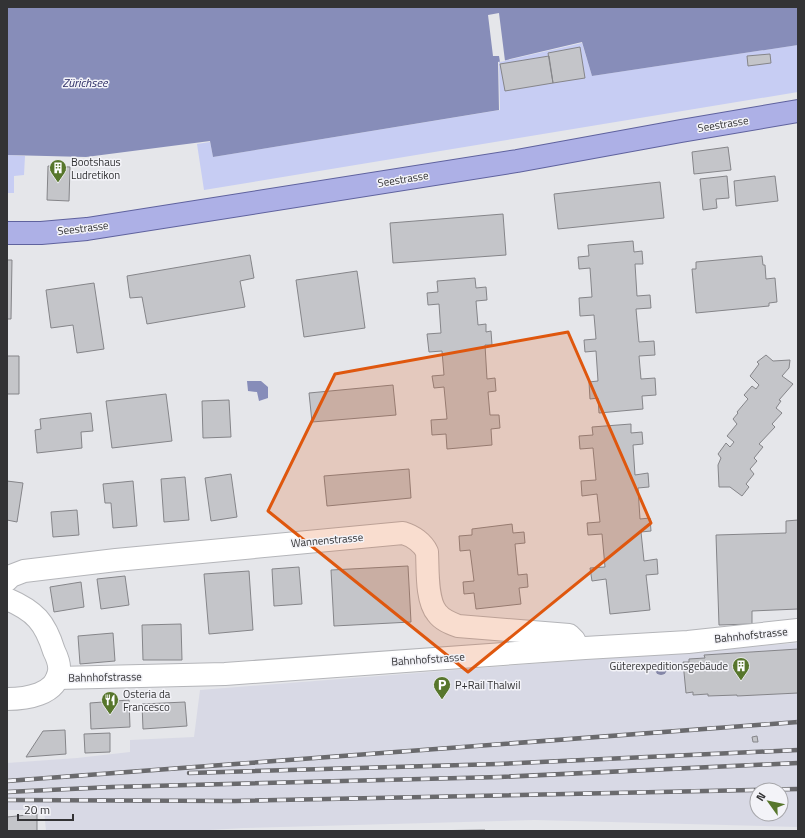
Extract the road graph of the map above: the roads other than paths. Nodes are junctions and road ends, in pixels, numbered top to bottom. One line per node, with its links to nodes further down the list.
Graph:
1 (798, 112): 2 (main road, Seestrasse)
2 (7, 233)
3 (7, 580): 6 (street, Wannenstrasse)
4 (7, 599): 7 (street)
5 (798, 630): 6 (street, Bahnhofstrasse)
6 (578, 648): 7 (street, Bahnhofstrasse)
7 (57, 678): 8 (street)
8 (7, 699)

